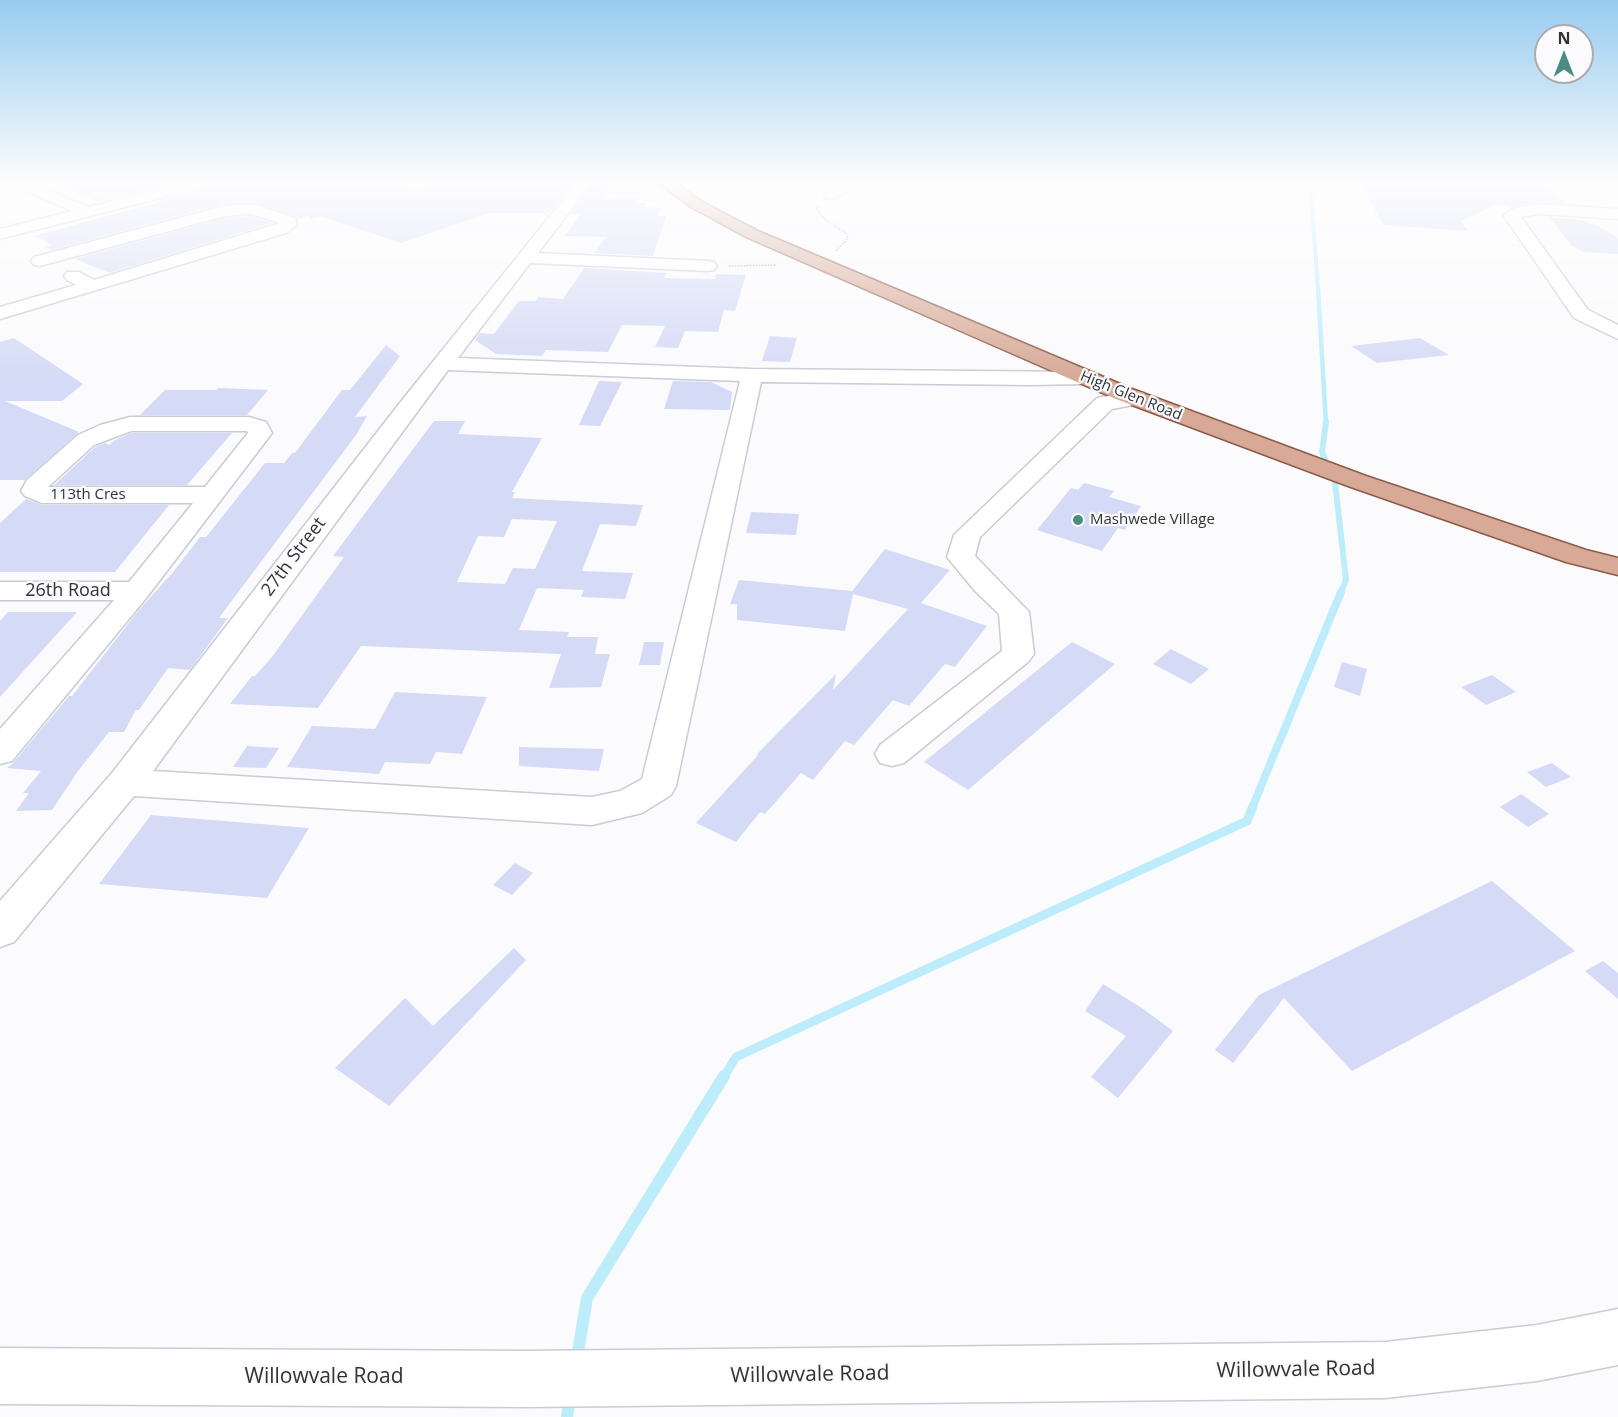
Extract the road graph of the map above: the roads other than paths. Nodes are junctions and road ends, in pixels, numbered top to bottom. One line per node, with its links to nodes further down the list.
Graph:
1 (15, 247): 8 (street)
2 (91, 247): 8 (street)
3 (223, 247): 10 (street)
4 (534, 247): 7 (street, 27th Street)
5 (784, 247): 15 (main road, High Glen Road)
6 (1534, 247): 12 (street)
7 (526, 258): 9 (street); 13 (street, 27th Street)
8 (40, 261): 10 (street)
9 (708, 266)
10 (92, 286): 11 (street)
11 (0, 313)
12 (1618, 333)
13 (443, 364): 14 (street); 25 (street, 27th Street)
14 (752, 375): 15 (street); 25 (street)
15 (1085, 378): 16 (main road, High Glen Road)
16 (1136, 398): 18 (main road, High Glen Road); 24 (street)
17 (212, 495): 17 (street, 113th Cres); 20 (street)
18 (1618, 567)
19 (0, 591): 20 (street, 26th Road)
20 (137, 591): 22 (street)
21 (0, 709): 22 (street)
22 (36, 709): 23 (street)
23 (0, 752)
24 (892, 754)
25 (125, 782): 26 (street, 27th Street)
26 (0, 930)
27 (1618, 1337): 28 (street, Willowvale Road)
28 (0, 1376)

